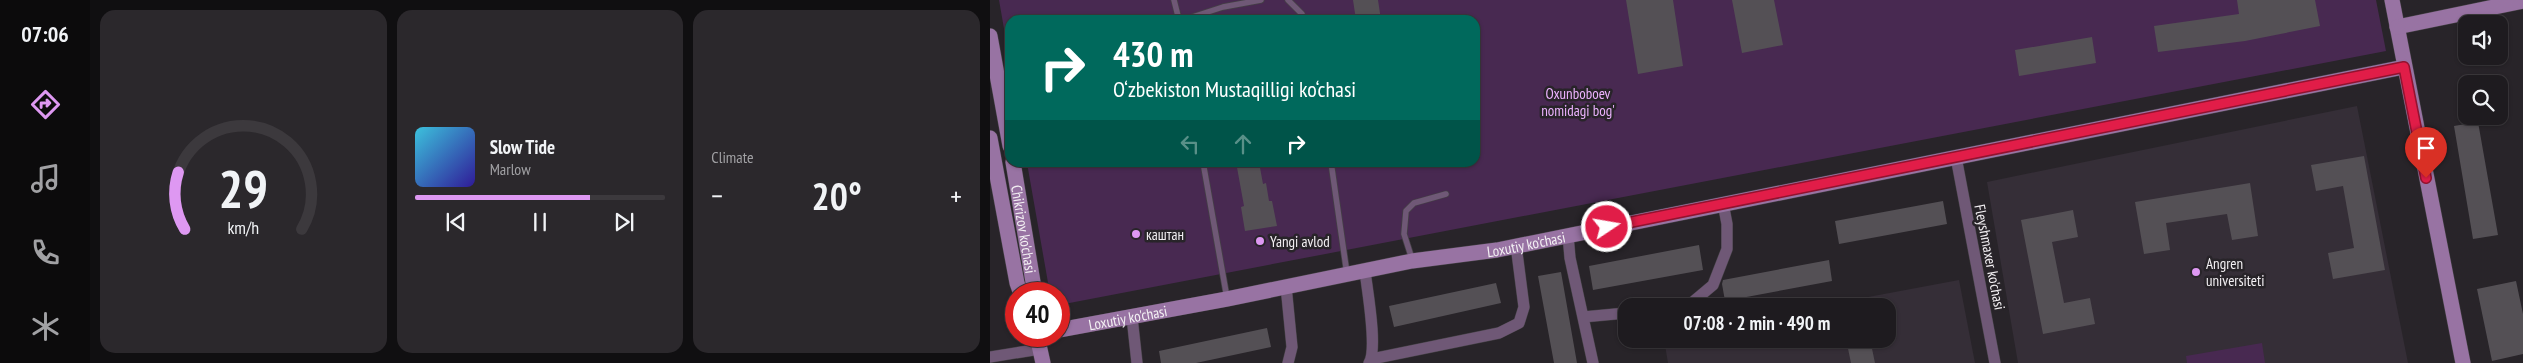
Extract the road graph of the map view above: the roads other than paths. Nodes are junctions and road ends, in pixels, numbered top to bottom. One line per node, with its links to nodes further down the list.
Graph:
1 (1174, 0): 6 (lane)
2 (1261, 0): 7 (lane)
3 (1288, 0): 8 (lane)
4 (2392, 0): 9 (street)
5 (2523, 1): 9 (street)
6 (1178, 15)
7 (1198, 15)
8 (1302, 15)
9 (2398, 27): 11 (street)
10 (990, 36): 12 (street)
11 (2404, 67): 14 (street, Loxutiy ko'chasi); 41 (street)
12 (1005, 118)
13 (990, 138): 25 (street, Chikrizov ko'chasi)
14 (1956, 157): 19 (street, Loxutiy ko'chasi); 40 (street, Fleyshmaxer ko'chasi)
15 (1014, 167): 26 (street, Chikrizov ko'chasi)
16 (1204, 167): 29 (lane)
17 (1332, 167): 24 (lane)
18 (1446, 194): 22 (lane)
19 (1723, 203): 20 (street, Loxutiy ko'chasi); 28 (street)
20 (1568, 236): 21 (street, Loxutiy ko'chasi); 32 (street)
21 (1516, 245): 22 (street, Loxutiy ko'chasi); 36 (street)
22 (1412, 262): 23 (street, Loxutiy ko'chasi)
23 (1365, 271): 24 (street, Loxutiy ko'chasi); 36 (street)
24 (1347, 274): 27 (street, Loxutiy ko'chasi)
25 (1018, 282)
26 (1033, 282)
27 (1286, 286): 29 (street, Loxutiy ko'chasi); 38 (street)
28 (1698, 298)
29 (1227, 299): 31 (street, Loxutiy ko'chasi)
30 (1618, 314): 32 (street)
31 (1132, 317): 33 (street, Loxutiy ko'chasi); 37 (street)
32 (1583, 317): 39 (street)
33 (1070, 328)
34 (1040, 349): 35 (street)
35 (990, 357)
36 (1370, 361)
37 (1137, 363)
38 (1288, 363)
39 (1593, 363)
40 (1995, 363)
41 (2463, 363)

